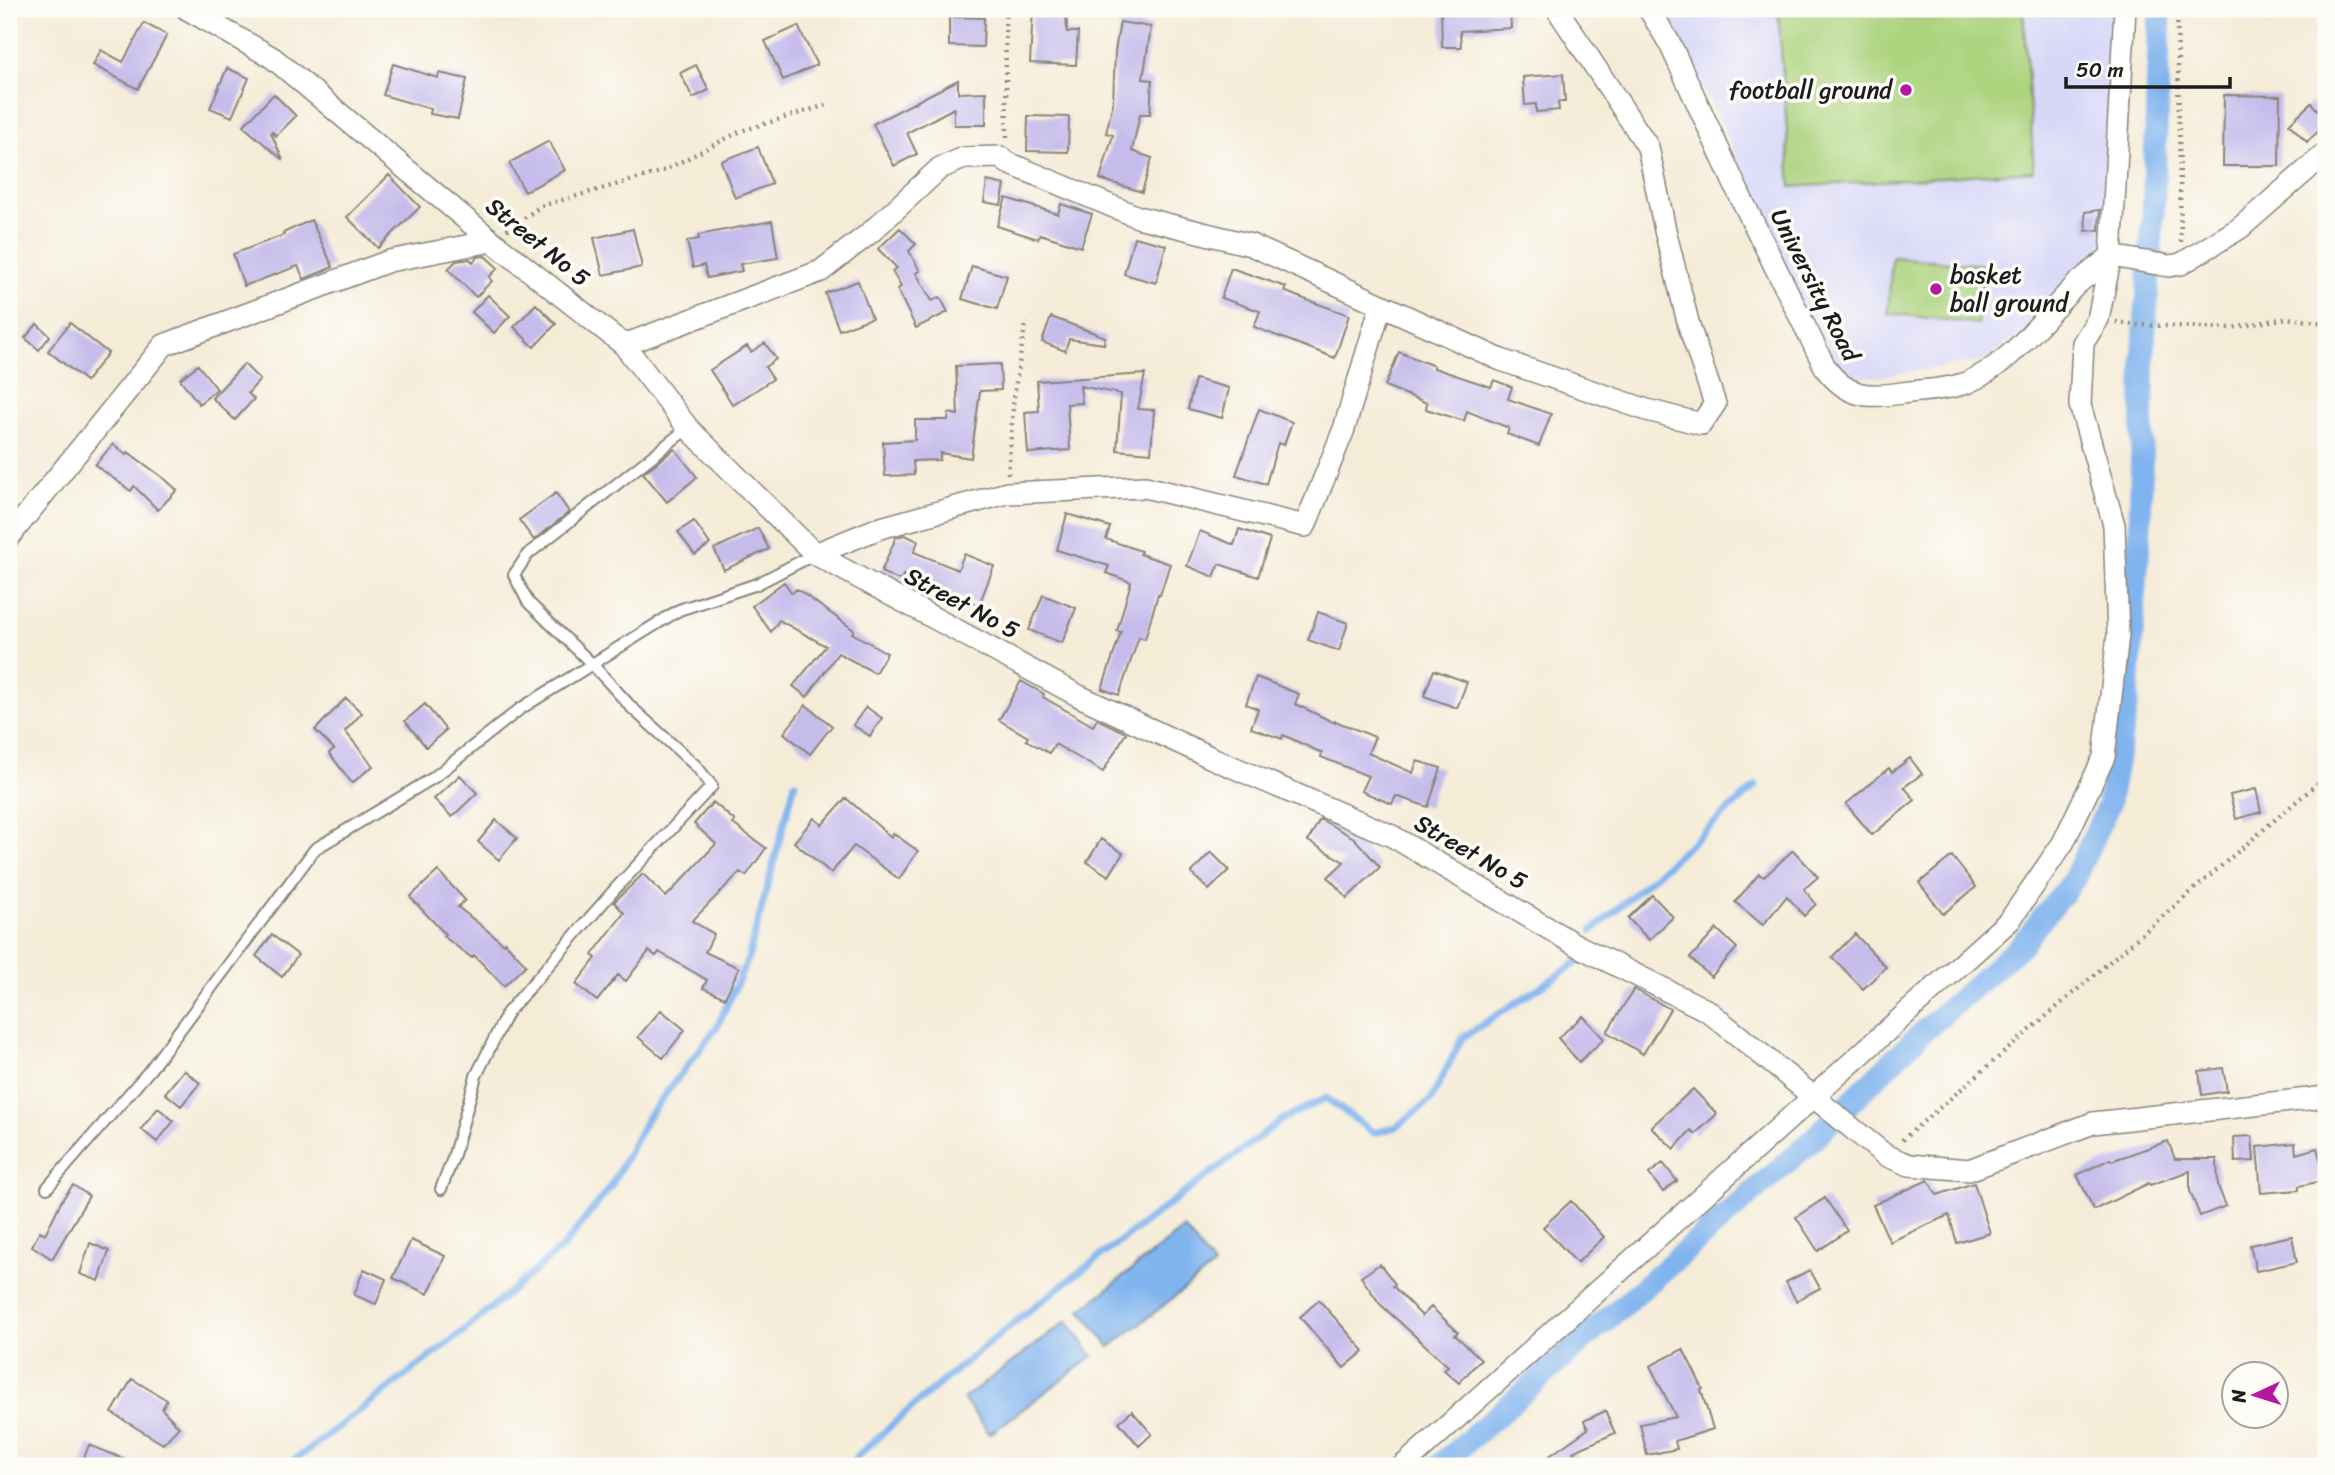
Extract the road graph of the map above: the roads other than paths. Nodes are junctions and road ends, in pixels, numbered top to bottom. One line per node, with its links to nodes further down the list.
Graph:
1 (187, 9): 6 (street, Street No 5)
2 (1557, 9): 8 (street)
3 (1650, 9): 7 (street, University Road)
4 (2125, 9): 7 (street)
5 (2326, 153): 7 (street)
6 (492, 241): 9 (street, Street No 5); 11 (street)
7 (2112, 256): 15 (street)
8 (1381, 304): 9 (street); 12 (street)
9 (624, 345): 10 (street, Street No 5)
10 (688, 428): 12 (street, Street No 5); 13 (lane)
11 (9, 537)
12 (816, 554): 13 (lane); 15 (street, Street No 5)
13 (592, 664): 16 (lane); 17 (lane)
14 (2326, 1097): 15 (street, Street No 5)
15 (1820, 1102): 18 (street)
16 (47, 1188)
17 (441, 1189)
18 (1403, 1466)

